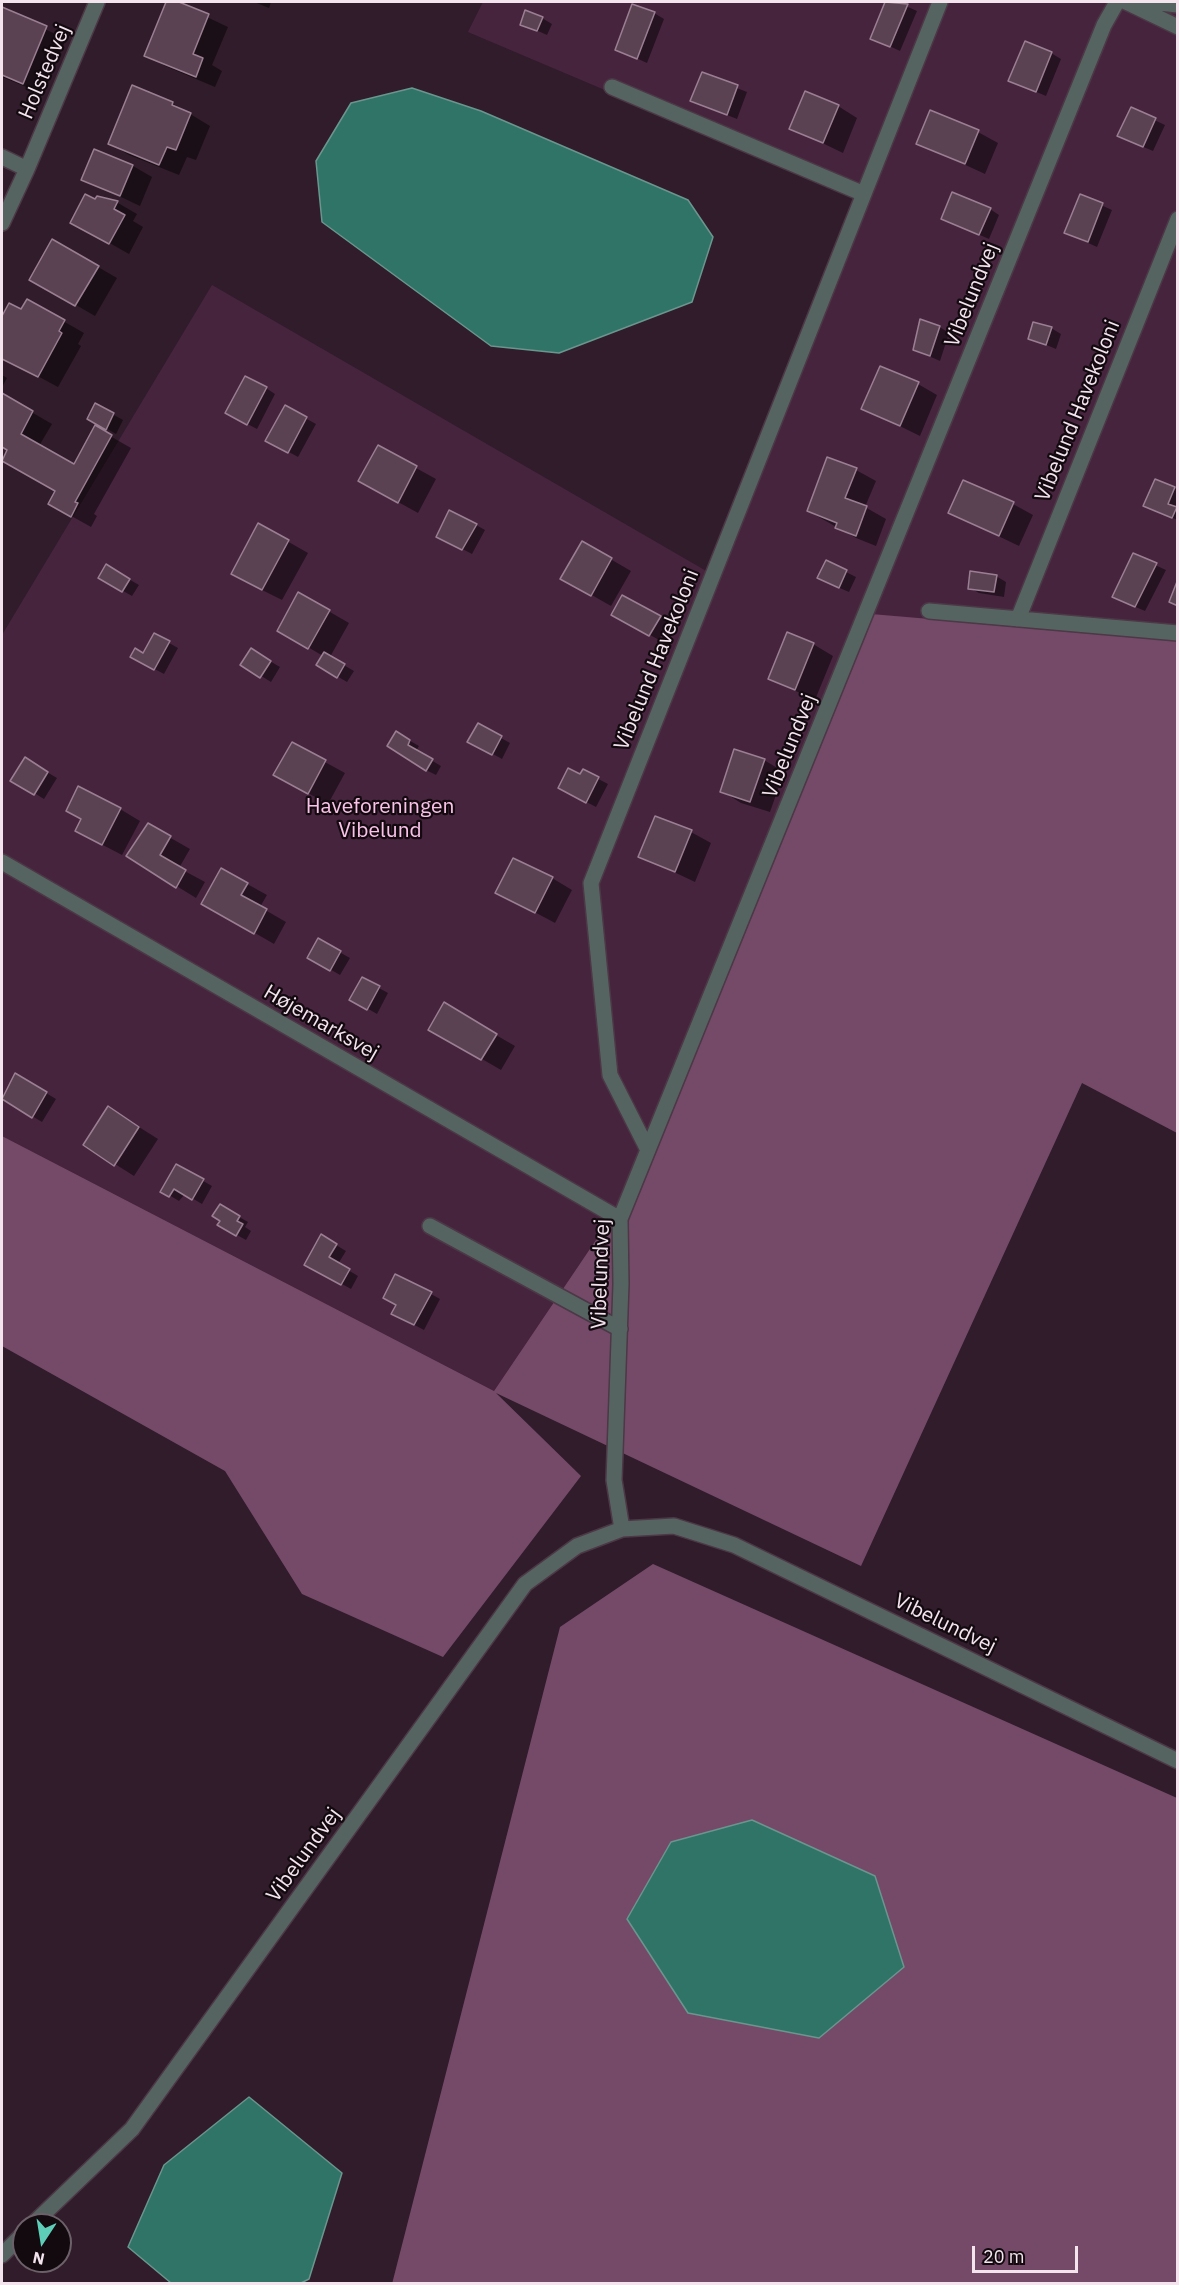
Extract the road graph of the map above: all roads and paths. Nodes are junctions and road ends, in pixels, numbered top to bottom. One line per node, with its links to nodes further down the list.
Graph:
1 (97, 2): 10 (street, Holstedvej)
2 (940, 2): 11 (street, Vibelund Havekoloni)
3 (1117, 2): 18 (street, Vibelundvej)
4 (1126, 2): 7 (street)
5 (1149, 2): 6 (street)
6 (1178, 5)
7 (1178, 27)
8 (612, 87): 11 (street)
9 (2, 157): 10 (street)
10 (27, 169): 13 (street, Holstedvej)
11 (864, 194): 18 (street, Vibelund Havekoloni)
12 (1178, 219): 15 (street, Vibelund Havekoloni)
13 (2, 224)
14 (929, 611): 15 (street)
15 (1018, 619): 16 (street)
16 (1178, 633)
17 (2, 862): 19 (street, Højemarksvej)
18 (648, 1150): 19 (street, Vibelundvej)
19 (620, 1220): 21 (street, Vibelundvej)
20 (430, 1226): 21 (street)
21 (620, 1329): 22 (street, Vibelundvej)
22 (622, 1528): 23 (street, Vibelundvej); 24 (street, Vibelundvej)
23 (1178, 1761)
24 (45, 2213)

